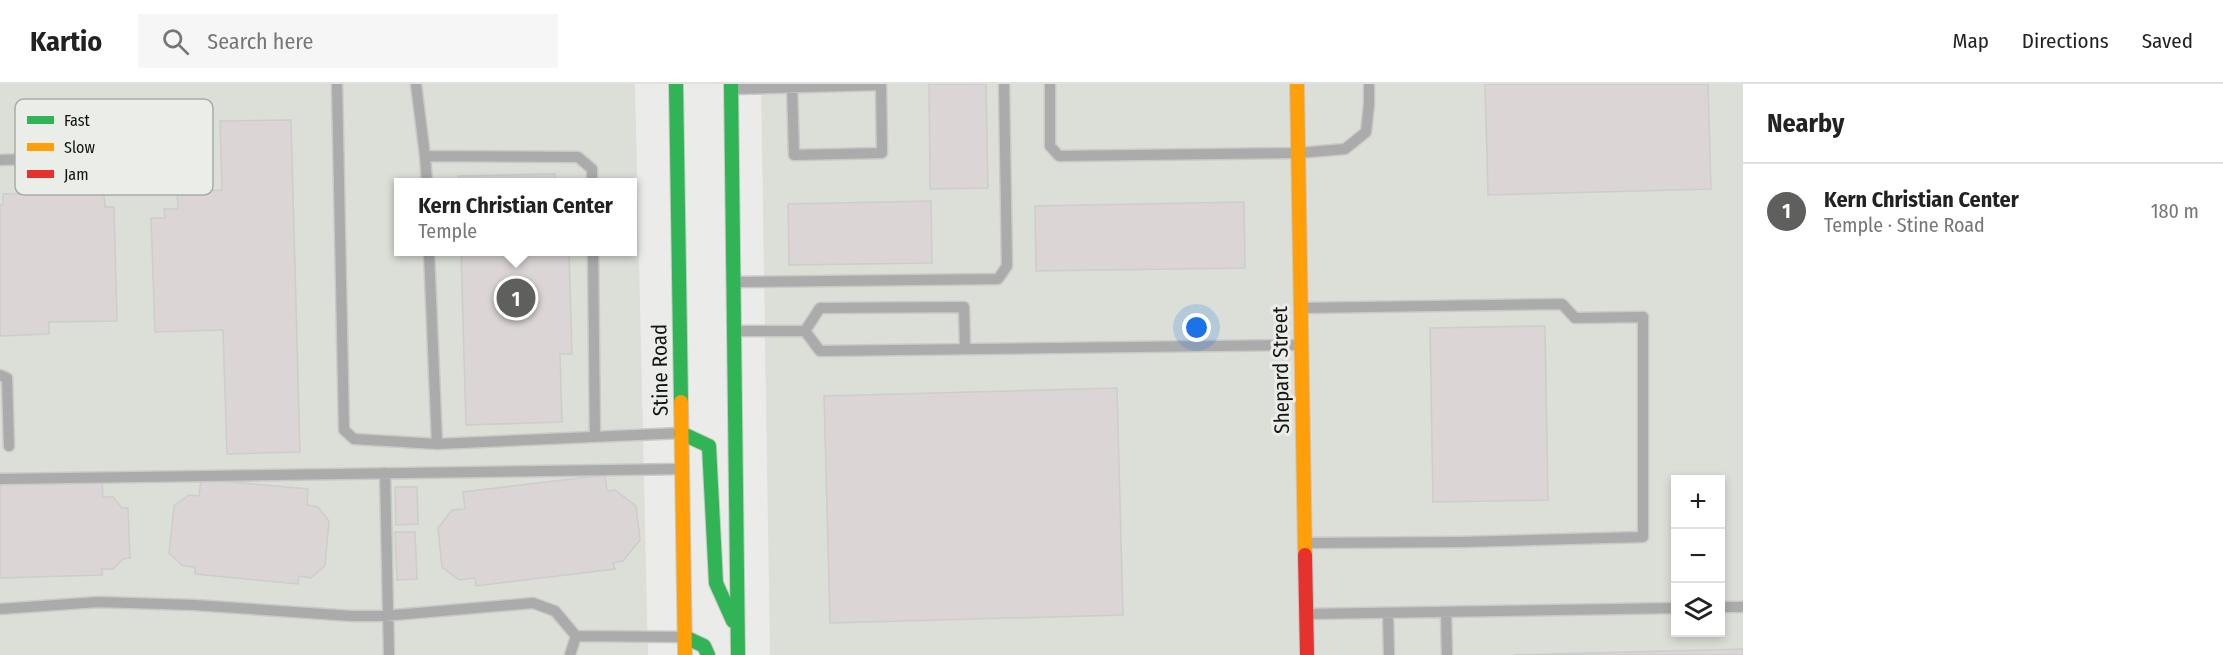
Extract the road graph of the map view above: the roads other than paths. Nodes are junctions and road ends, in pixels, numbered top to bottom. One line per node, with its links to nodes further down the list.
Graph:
1 (337, 84): 28 (lane)
2 (417, 84): 12 (lane)
3 (676, 84): 26 (main road, Stine Road)
4 (881, 84): 9 (lane); 9 (lane)
5 (1004, 84): 19 (lane)
6 (1050, 84): 11 (lane)
7 (1297, 84): 11 (main road, Shepard Street)
8 (1369, 84): 11 (lane)
9 (792, 85): 10 (lane)
10 (731, 86): 19 (main road)
11 (1299, 153): 20 (main road, Shepard Street)
12 (426, 156): 15 (lane); 16 (lane)
13 (0, 160): 14 (lane)
14 (15, 160)
15 (426, 178)
16 (592, 178)
17 (429, 256): 28 (lane)
18 (593, 256): 27 (lane)
19 (734, 282): 22 (main road)
20 (1301, 308): 23 (main road, Shepard Street); 33 (lane)
21 (805, 331): 22 (lane); 24 (lane); 24 (lane)
22 (734, 332): 42 (main road)
23 (1301, 345): 24 (lane); 33 (main road, Shepard Street)
24 (965, 349)
25 (0, 375): 29 (lane)
26 (681, 433): 27 (lane); 30 (main road, Stine Road); 42 (main road)
27 (595, 437): 28 (lane)
28 (437, 444)
29 (9, 446)
30 (682, 469): 31 (lane); 44 (main road, Stine Road)
31 (385, 473): 32 (lane); 41 (lane)
32 (0, 479)
33 (1305, 543): 40 (main road, Shepard Street)
34 (1725, 607): 35 (lane)
35 (1743, 607)
36 (1671, 608): 38 (lane)
37 (0, 609): 41 (lane)
38 (1446, 612): 39 (lane); 52 (lane)
39 (1388, 613): 40 (lane); 51 (lane)
40 (1306, 614): 50 (main road, Shepard Street)
41 (388, 615): 43 (lane); 45 (lane)
42 (737, 631): 49 (main road)
43 (576, 636): 44 (lane); 46 (lane)
44 (685, 637): 47 (main road, Stine Road); 48 (main road)
45 (389, 655)
46 (570, 655)
47 (685, 655)
48 (708, 655)
49 (738, 655)
50 (1306, 655)
51 (1389, 655)
52 (1447, 655)

